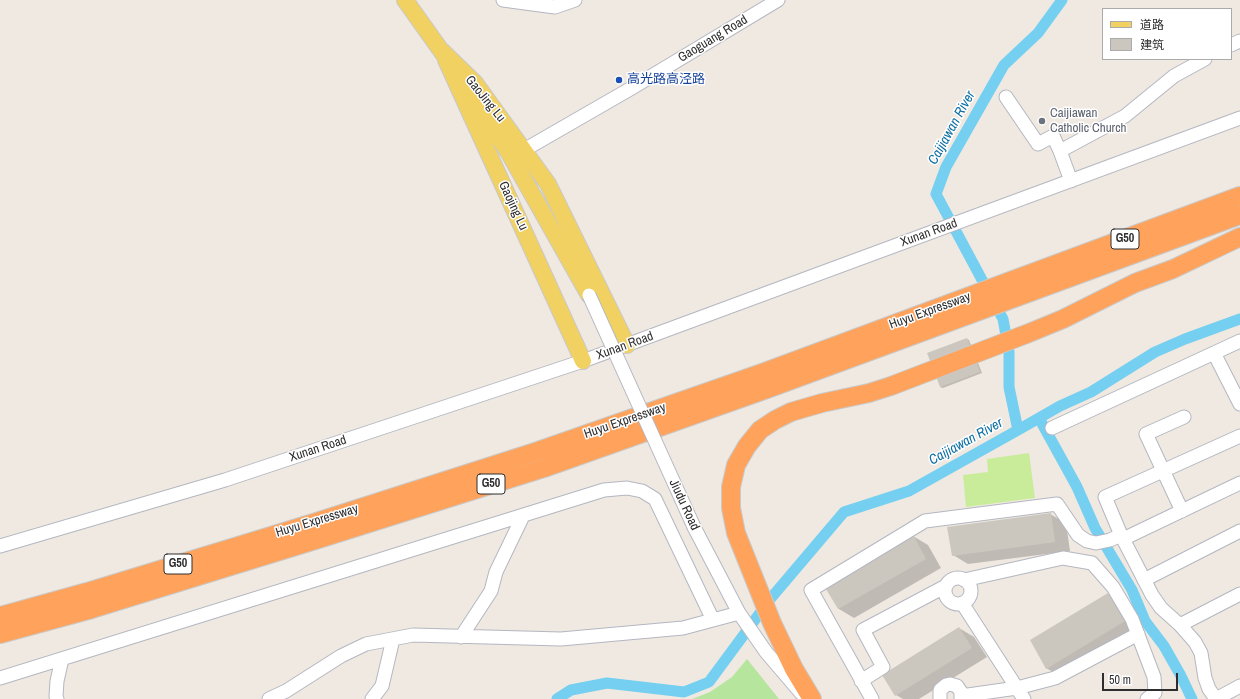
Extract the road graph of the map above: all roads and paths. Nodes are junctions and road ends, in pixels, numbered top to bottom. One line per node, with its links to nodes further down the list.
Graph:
1 (404, 0): 5 (main road, Gaojing Lu)
2 (504, 0): 3 (street)
3 (575, 0)
4 (778, 0): 9 (street, Gaoguang Road)
5 (442, 51): 9 (main road, GaoJing Lu); 16 (main road, Gaojing Lu); 21 (main road, Gaojing Lu)
6 (1203, 60): 10 (street)
7 (1006, 97): 10 (street)
8 (1240, 118): 11 (street, Xunan Road)
9 (524, 150): 19 (main road, GaoJing Lu)
10 (1060, 150): 11 (street)
11 (1071, 181): 19 (street, Xunan Road)
12 (1240, 196): 15 (highway, Huyu Expressway / G50)
13 (1240, 216): 15 (highway, Huyu Expressway / G50)
14 (1240, 237): 60 (highway)
15 (1016, 292): 17 (highway, Huyu Expressway / G50)
16 (589, 295): 42 (street, Jiudu Road, bridge)
17 (971, 305): 28 (highway, Huyu Expressway / G50); 46 (highway, Huyu Expressway / G50)
18 (1240, 341): 20 (street)
19 (627, 345): 21 (street, Xunan Road)
20 (1214, 353): 22 (street); 24 (street)
21 (583, 361): 33 (street, Xunan Road)
22 (1240, 404)
23 (1184, 417): 26 (street)
24 (1052, 428)
25 (1240, 436): 26 (street)
26 (1163, 470): 29 (street); 32 (street)
27 (1240, 484): 29 (street)
28 (355, 510): 37 (highway); 43 (highway, Huyu Expressway / G50)
29 (1182, 511): 32 (street)
30 (523, 516): 44 (street); 48 (street); 50 (street)
31 (1240, 531): 35 (street)
32 (1122, 537): 35 (street); 52 (street)
33 (0, 546)
34 (964, 580): 36 (street); 39 (street); 47 (street)
35 (1144, 580): 45 (street)
36 (946, 586): 39 (street); 52 (street)
37 (70, 593): 40 (highway); 41 (highway)
38 (1240, 594): 45 (street)
39 (962, 603): 54 (street)
40 (0, 607)
41 (0, 613)
42 (739, 613): 44 (street); 59 (street, Jiudu Road)
43 (0, 616)
44 (713, 620): 48 (street)
45 (1180, 625): 65 (street)
46 (0, 634)
47 (1138, 634): 54 (street); 64 (street)
48 (461, 637): 49 (street)
49 (393, 639): 57 (street); 58 (street)
50 (62, 658): 51 (street); 56 (street)
51 (0, 678)
52 (862, 681): 61 (street)
53 (1240, 686): 65 (street)
54 (1017, 688): 55 (street); 63 (street)
55 (961, 698): 62 (street)
56 (58, 699)
57 (269, 699)
58 (372, 699)
59 (806, 699)
60 (812, 699)
61 (872, 699)
62 (940, 699)
63 (1024, 699)
64 (1147, 699)
65 (1216, 699)

